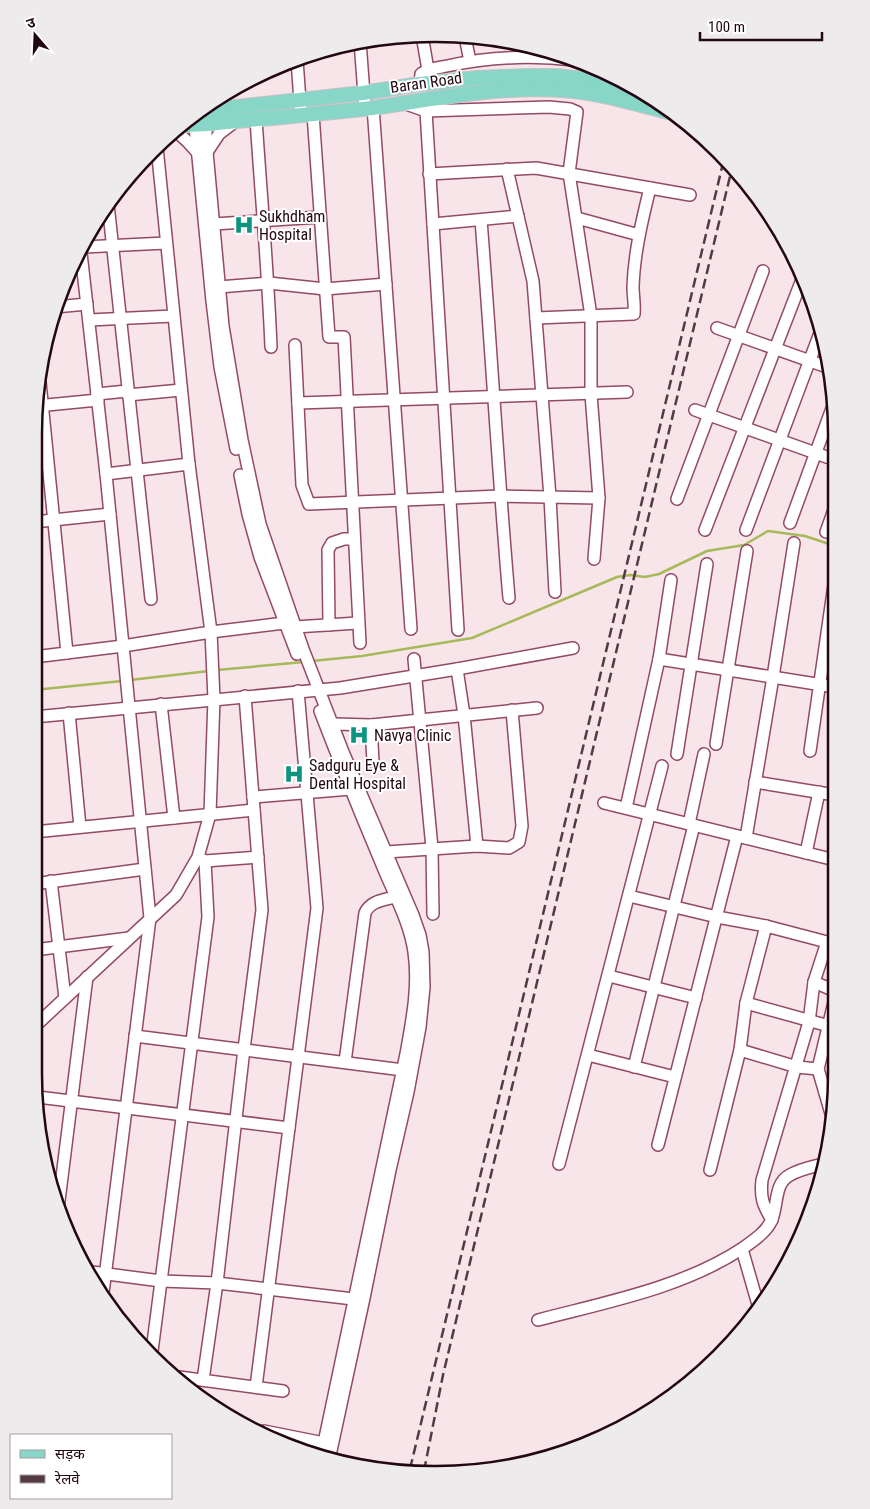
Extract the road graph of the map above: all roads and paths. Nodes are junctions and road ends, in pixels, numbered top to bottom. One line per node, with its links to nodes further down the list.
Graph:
1 (423, 42): 7 (street)
2 (466, 44): 5 (street)
3 (360, 50): 10 (street)
4 (540, 57): 5 (street)
5 (470, 61): 7 (street)
6 (298, 67): 11 (street)
7 (428, 70): 8 (street)
8 (420, 84): 9 (main road, Baran Road); 10 (main road, Baran Road)
9 (618, 88)
10 (363, 93): 11 (main road, Baran Road); 13 (street)
11 (300, 100): 16 (street); 17 (main road, Baran Road)
12 (402, 102): 13 (main road, Baran Road); 14 (main road, Baran Road); 15 (street)
13 (369, 108): 16 (main road, Baran Road); 45 (street)
14 (652, 108)
15 (426, 111): 26 (street); 27 (street)
16 (307, 115): 19 (main road, Baran Road); 32 (street)
17 (205, 118)
18 (203, 119): 20 (main road, Baran Road)
19 (256, 119): 20 (main road, Baran Road); 35 (street)
20 (236, 121): 23 (street)
21 (198, 123): 23 (street)
22 (181, 136): 23 (street)
23 (202, 152): 36 (street); 111 (street)
24 (158, 156): 39 (street)
25 (507, 169): 26 (street); 27 (street); 30 (street)
26 (569, 173): 28 (street); 33 (street)
27 (429, 174): 37 (street)
28 (650, 188): 29 (street); 38 (street)
29 (690, 195)
30 (518, 216): 34 (street); 54 (street)
31 (109, 217): 40 (street)
32 (320, 217): 35 (street); 48 (street)
33 (577, 218): 38 (street); 52 (street)
34 (481, 220): 37 (street); 69 (street)
35 (263, 221): 36 (street); 44 (street)
36 (214, 224): 46 (street)
37 (433, 224): 71 (street)
38 (639, 235): 52 (street)
39 (166, 243): 40 (street); 51 (street)
40 (111, 245): 41 (street); 53 (street)
41 (91, 246)
42 (82, 263): 49 (street)
43 (763, 271): 57 (street)
44 (269, 283): 46 (street); 48 (street); 60 (street)
45 (386, 284): 48 (street); 72 (street)
46 (219, 287): 115 (street)
47 (799, 287): 61 (street)
48 (325, 289): 73 (street)
49 (87, 304): 50 (street); 55 (street)
50 (64, 306)
51 (173, 316): 53 (street); 64 (street)
52 (591, 316): 54 (street); 67 (street)
53 (119, 318): 55 (street); 66 (street)
54 (536, 318): 68 (street)
55 (89, 320): 70 (street)
56 (717, 328): 57 (street)
57 (739, 336): 61 (street); 77 (street)
58 (816, 343): 62 (street)
59 (295, 345): 74 (street)
60 (271, 347)
61 (775, 349): 62 (street); 79 (street)
62 (810, 361): 63 (street); 80 (street)
63 (821, 365)
64 (181, 390): 66 (street); 84 (street)
65 (627, 392): 67 (street)
66 (128, 393): 70 (street); 85 (street)
67 (591, 394): 68 (street); 90 (street)
68 (542, 395): 69 (street); 88 (street)
69 (495, 396): 71 (street); 87 (street)
70 (97, 397): 75 (street); 86 (street)
71 (444, 398): 72 (street); 89 (street)
72 (395, 399): 73 (street); 91 (street)
73 (347, 401): 74 (street); 93 (street)
74 (298, 403): 93 (street)
75 (43, 405)
76 (695, 410): 77 (street)
77 (709, 415): 79 (street); 92 (street)
78 (827, 420): 82 (street)
79 (745, 428): 80 (street); 99 (street)
80 (780, 440): 82 (street); 100 (street)
81 (42, 445): 95 (street)
82 (815, 453): 83 (street); 97 (street)
83 (828, 458)
84 (190, 464): 85 (street); 118 (street)
85 (136, 471): 86 (street); 110 (street)
86 (106, 474): 94 (street)
87 (500, 496): 88 (street); 89 (street); 109 (street)
88 (550, 497): 90 (street); 108 (street)
89 (450, 498): 91 (street); 117 (street)
90 (599, 498): 105 (street)
91 (401, 499): 93 (street); 116 (street)
92 (677, 499)
93 (352, 502): 102 (street)
94 (110, 514): 95 (street); 120 (street)
95 (54, 520): 96 (street); 123 (street)
96 (42, 521)
97 (790, 523)
98 (828, 526): 101 (street)
99 (706, 530)
100 (746, 530)
101 (826, 532)
102 (354, 539): 112 (street); 114 (street)
103 (794, 543): 131 (street)
104 (746, 551): 129 (street)
105 (594, 559)
106 (708, 564): 127 (street)
107 (671, 580): 126 (street)
108 (555, 592)
109 (509, 598)
110 (151, 599)
111 (284, 623): 118 (street); 122 (street)
112 (358, 623): 114 (street); 119 (street)
113 (828, 624): 132 (street)
114 (329, 625): 115 (street)
115 (296, 627): 122 (street)
116 (412, 629)
117 (458, 630)
118 (211, 632): 120 (street); 137 (street)
119 (360, 643)
120 (123, 646): 123 (street); 139 (street)
121 (573, 648): 128 (street)
122 (299, 650): 134 (street)
123 (67, 653): 124 (street)
124 (42, 656)
125 (414, 659): 130 (street)
126 (659, 659): 127 (street); 161 (street)
127 (692, 664): 129 (street); 150 (street)
128 (457, 669): 130 (street); 143 (street)
129 (729, 670): 131 (street); 148 (street)
130 (415, 676): 134 (street); 145 (street)
131 (773, 677): 132 (street); 154 (street)
132 (819, 684): 133 (street); 149 (street)
133 (828, 686)
134 (316, 690): 135 (street); 146 (street); 155 (street)
135 (298, 691): 136 (street); 157 (street)
136 (245, 696): 137 (street); 159 (street)
137 (214, 699): 138 (street); 163 (street)
138 (161, 704): 139 (street); 165 (street)
139 (128, 708): 142 (street); 166 (street)
140 (537, 708): 141 (street)
141 (512, 710): 143 (street); 171 (street)
142 (69, 713): 144 (street); 168 (street)
143 (464, 715): 145 (street); 171 (street)
144 (42, 716)
145 (418, 720): 147 (street); 172 (street)
146 (334, 724): 147 (street); 173 (street)
147 (371, 725): 152 (street)
148 (716, 744)
149 (810, 751)
150 (677, 754)
151 (704, 754): 167 (street)
152 (373, 762)
153 (662, 766): 164 (street)
154 (755, 782): 156 (street); 170 (street)
155 (351, 789): 157 (street); 182 (street)
156 (820, 792): 158 (street); 174 (street)
157 (308, 793): 159 (street); 210 (street)
158 (828, 794)
159 (253, 797): 162 (street)
160 (604, 803): 161 (street)
161 (626, 808): 164 (street)
162 (254, 810): 163 (street); 175 (street)
163 (210, 814): 165 (street); 177 (street)
164 (649, 814): 167 (street); 181 (street)
165 (174, 818): 166 (street)
166 (140, 821): 168 (street); 178 (street)
167 (691, 825): 170 (street); 183 (street)
168 (80, 827): 169 (street)
169 (42, 831)
170 (742, 837): 174 (street); 185 (street)
171 (477, 846): 172 (street)
172 (432, 848): 173 (street); 184 (street)
173 (386, 852): 237 (street)
174 (806, 853): 176 (street)
175 (258, 857): 177 (street); 207 (street)
176 (828, 858)
177 (202, 859): 186 (street); 206 (street)
178 (145, 869): 179 (street); 186 (street)
179 (51, 881): 180 (street); 190 (street)
180 (42, 883)
181 (629, 896): 183 (street); 193 (street)
182 (395, 898): 211 (street); 215 (street)
183 (674, 907): 185 (street); 196 (street)
184 (433, 914)
185 (716, 917): 187 (street); 199 (street)
186 (150, 918): 188 (street); 205 (street)
187 (766, 926): 189 (street); 200 (street)
188 (129, 938): 190 (street); 194 (street)
189 (828, 942)
190 (59, 946): 191 (street); 198 (street)
191 (42, 949)
192 (828, 950): 195 (street)
193 (609, 976): 196 (street); 209 (street)
194 (87, 977): 198 (street); 219 (street)
195 (814, 982): 197 (street); 202 (street)
196 (654, 987): 199 (street); 212 (street)
197 (828, 988)
198 (65, 998): 201 (street)
199 (696, 998): 216 (street)
200 (746, 1003): 202 (street); 208 (street)
201 (42, 1020)
202 (809, 1022): 203 (street); 213 (street)
203 (828, 1026)
204 (828, 1030): 214 (street)
205 (135, 1036): 206 (street); 220 (street)
206 (191, 1043): 207 (street); 221 (street)
207 (244, 1050): 210 (street); 222 (street)
208 (740, 1050): 213 (street); 227 (street)
209 (588, 1055): 212 (street); 225 (street)
210 (298, 1056): 211 (street); 223 (street)
211 (345, 1062): 215 (street)
212 (634, 1066): 216 (street)
213 (797, 1067): 214 (street); 229 (street)
214 (818, 1069): 218 (street)
215 (403, 1070): 237 (street)
216 (675, 1077): 224 (street)
217 (43, 1098): 219 (street)
218 (827, 1100)
219 (72, 1101): 220 (street); 228 (street)
220 (126, 1108): 221 (street); 232 (street)
221 (182, 1115): 222 (street); 233 (street)
222 (237, 1121): 223 (street); 234 (street)
223 (290, 1128): 236 (street)
224 (658, 1145)
225 (560, 1164)
226 (816, 1166): 229 (street)
227 (710, 1170)
228 (60, 1191)
229 (772, 1220): 230 (street)
230 (742, 1249): 238 (street); 239 (street)
231 (97, 1273): 232 (street)
232 (106, 1274): 233 (street); 235 (street)
233 (161, 1281): 234 (street); 240 (street)
234 (217, 1283): 236 (street); 242 (street)
235 (104, 1285)
236 (269, 1290): 237 (street); 243 (street)
237 (359, 1299): 246 (street); 248 (street)
238 (756, 1299)
239 (538, 1320)
240 (153, 1347)
241 (187, 1378): 242 (street)
242 (203, 1380): 243 (street)
243 (256, 1387): 244 (street)
244 (284, 1391)
245 (280, 1435): 246 (street)
246 (324, 1442): 247 (street)
247 (322, 1450)
248 (330, 1452)

